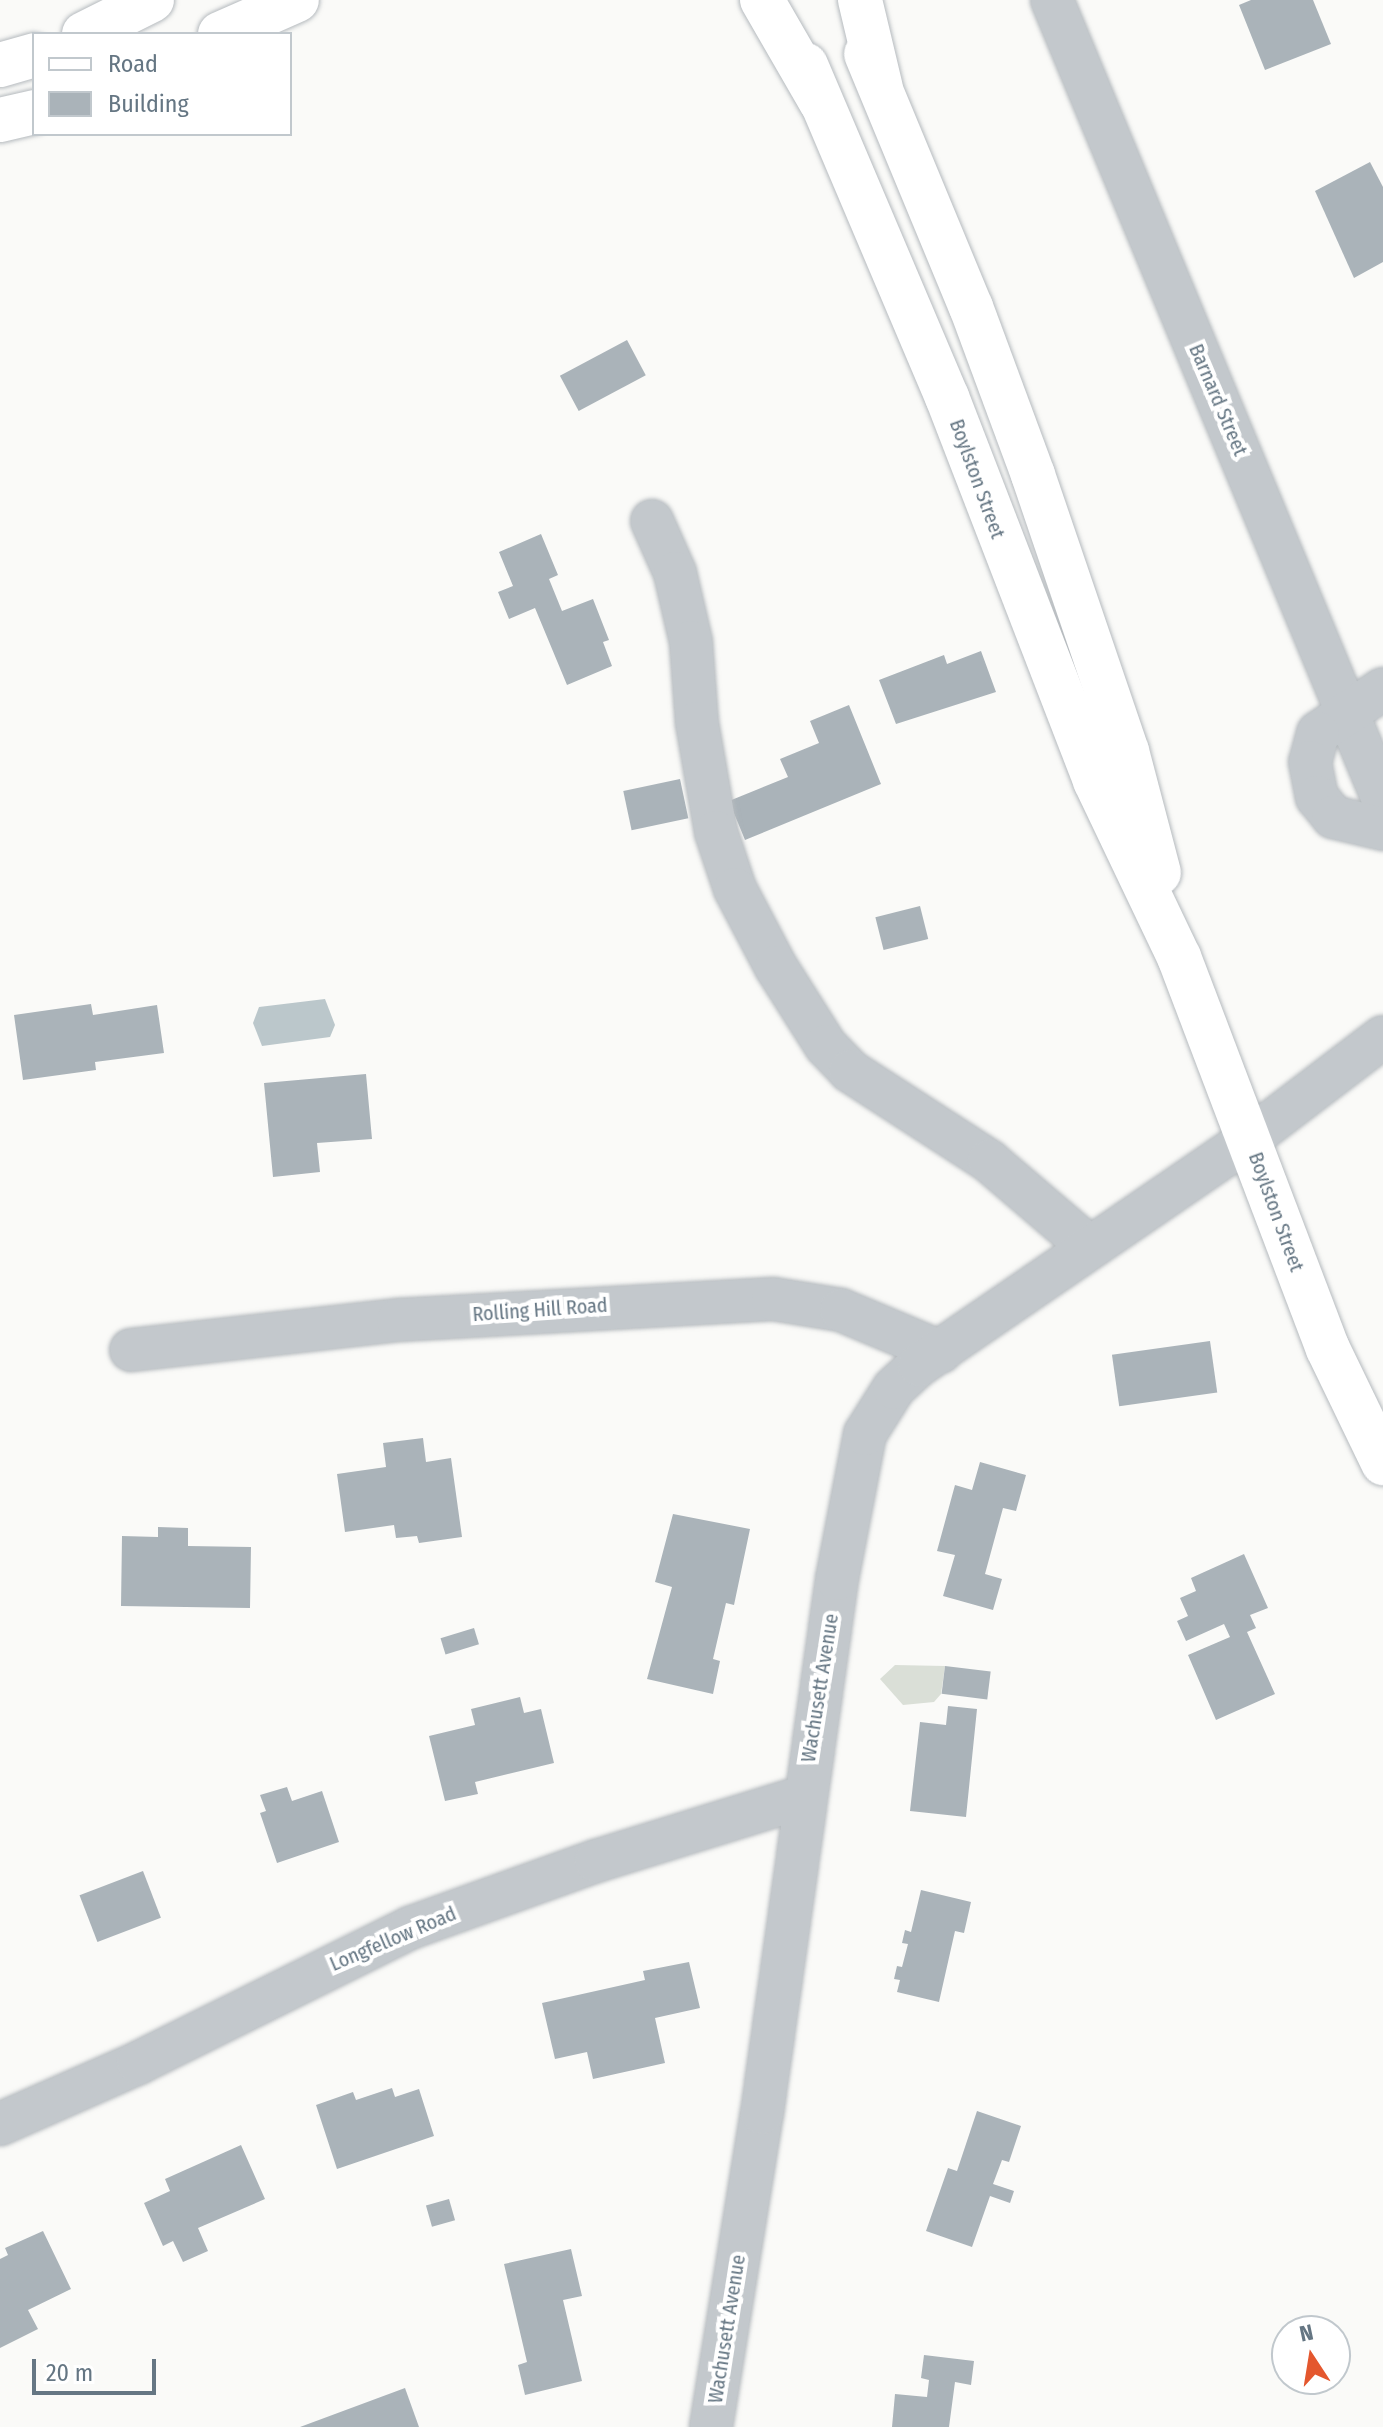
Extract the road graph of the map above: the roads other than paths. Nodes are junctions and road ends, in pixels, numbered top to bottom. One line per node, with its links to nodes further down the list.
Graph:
1 (152, 0): 8 (main road)
2 (297, 0): 9 (main road)
3 (762, 0): 13 (main road)
4 (779, 0): 13 (main road, Boylston Street)
5 (842, 0): 12 (main road, Boylston Street)
6 (860, 0): 12 (main road)
7 (1052, 0): 18 (street, Barnard Street)
8 (88, 32)
9 (225, 32)
10 (32, 56): 11 (main road)
11 (0, 65)
12 (881, 88): 21 (main road, Boylston Street)
13 (821, 102): 21 (main road, Boylston Street)
14 (32, 112): 15 (main road)
15 (0, 120)
16 (652, 521): 24 (street)
17 (1383, 689): 18 (street)
18 (1348, 714): 19 (street, Barnard Street); 20 (street)
19 (1383, 799)
20 (1383, 829)
21 (1179, 957): 23 (main road, Boylston Street)
22 (1383, 1037): 23 (street)
23 (1249, 1139): 24 (street, Wachusett Avenue); 27 (main road, Boylston Street)
24 (1088, 1246): 26 (street, Wachusett Avenue)
25 (131, 1350): 26 (street, Rolling Hill Road)
26 (941, 1352): 28 (street, Wachusett Avenue)
27 (1383, 1463)
28 (803, 1797): 29 (street, Longfellow Road); 30 (street, Wachusett Avenue)
29 (0, 2124)
30 (711, 2427)

